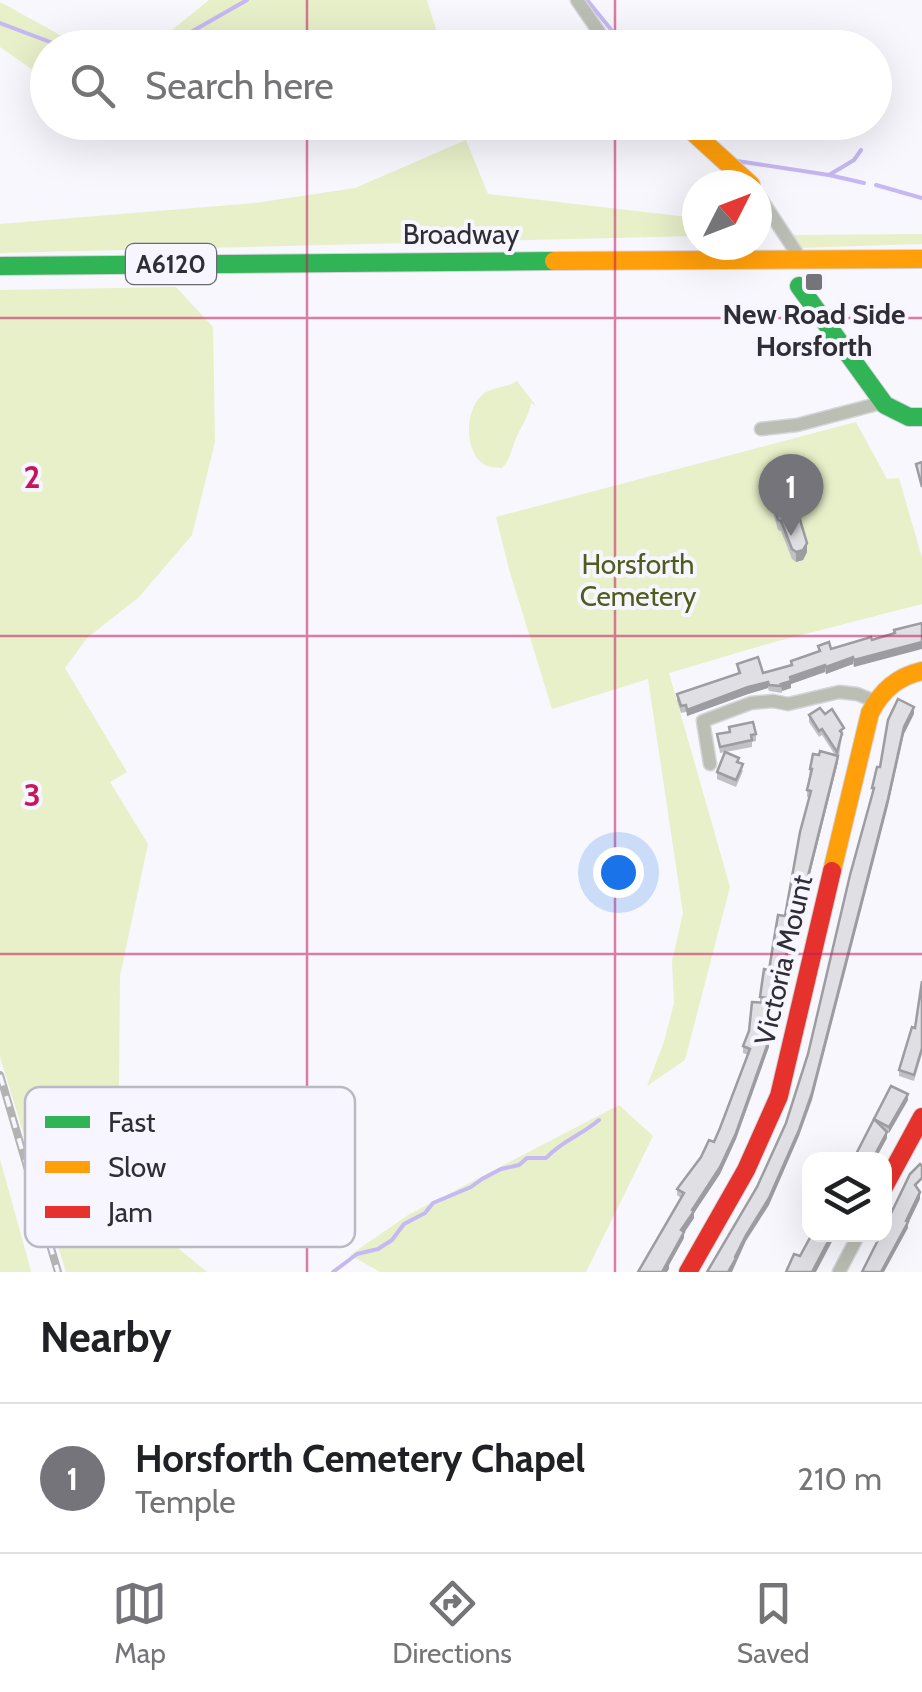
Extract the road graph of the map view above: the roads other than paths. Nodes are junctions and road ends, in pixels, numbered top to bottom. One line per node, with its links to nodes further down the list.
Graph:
1 (577, 0): 2 (street)
2 (598, 30)
3 (702, 140): 4 (main road)
4 (735, 170)
5 (772, 216): 6 (street)
6 (802, 260): 7 (main road, Broadway / A6120); 8 (main road, Broadway / A6120)
7 (922, 260)
8 (0, 266)
9 (799, 286): 10 (main road)
10 (885, 404): 11 (main road); 12 (street)
11 (922, 417)
12 (761, 429)
13 (922, 671): 14 (main road)
14 (875, 701): 15 (street); 19 (main road, Victoria Mount)
15 (710, 764)
16 (922, 1117): 17 (main road)
17 (892, 1172)
18 (855, 1242): 20 (street)
19 (688, 1272)
20 (839, 1272)

